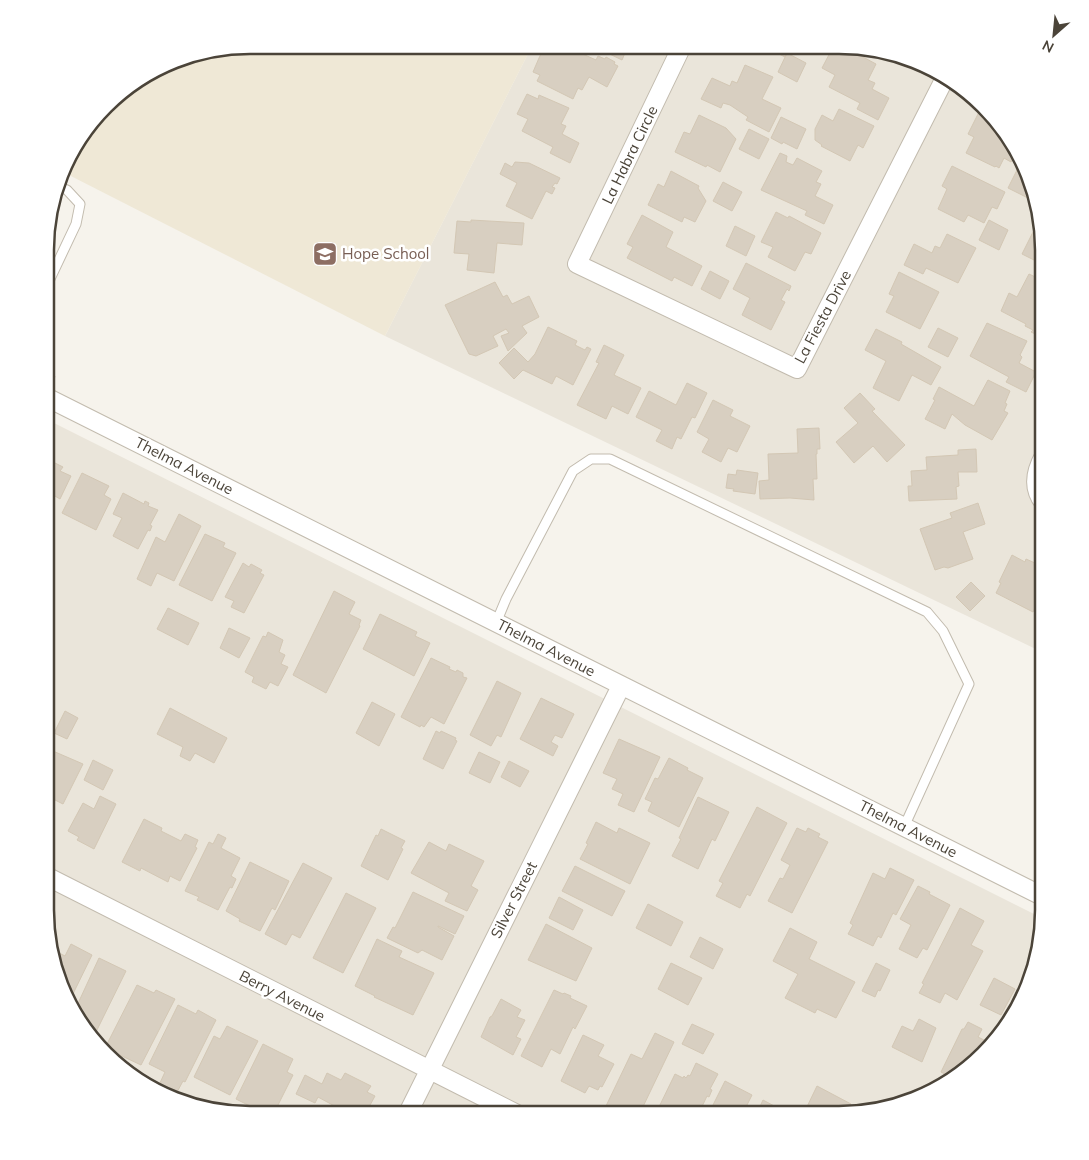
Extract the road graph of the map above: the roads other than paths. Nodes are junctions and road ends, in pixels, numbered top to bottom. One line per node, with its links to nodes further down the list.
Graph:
1 (678, 54): 4 (street, La Habra Circle)
2 (942, 83): 4 (street, La Fiesta Drive)
3 (64, 188): 5 (lane)
4 (577, 264)
5 (54, 269)
6 (54, 401): 7 (street, Thelma Avenue)
7 (496, 622): 8 (street, Thelma Avenue); 9 (lane)
8 (621, 686): 9 (street, Thelma Avenue); 12 (street, Silver Street)
9 (904, 827): 11 (street, Thelma Avenue)
10 (54, 880): 12 (street, Berry Avenue)
11 (1035, 892)
12 (429, 1070): 13 (street, Silver Street); 14 (street, Berry Avenue)
13 (411, 1106)
14 (501, 1106)

